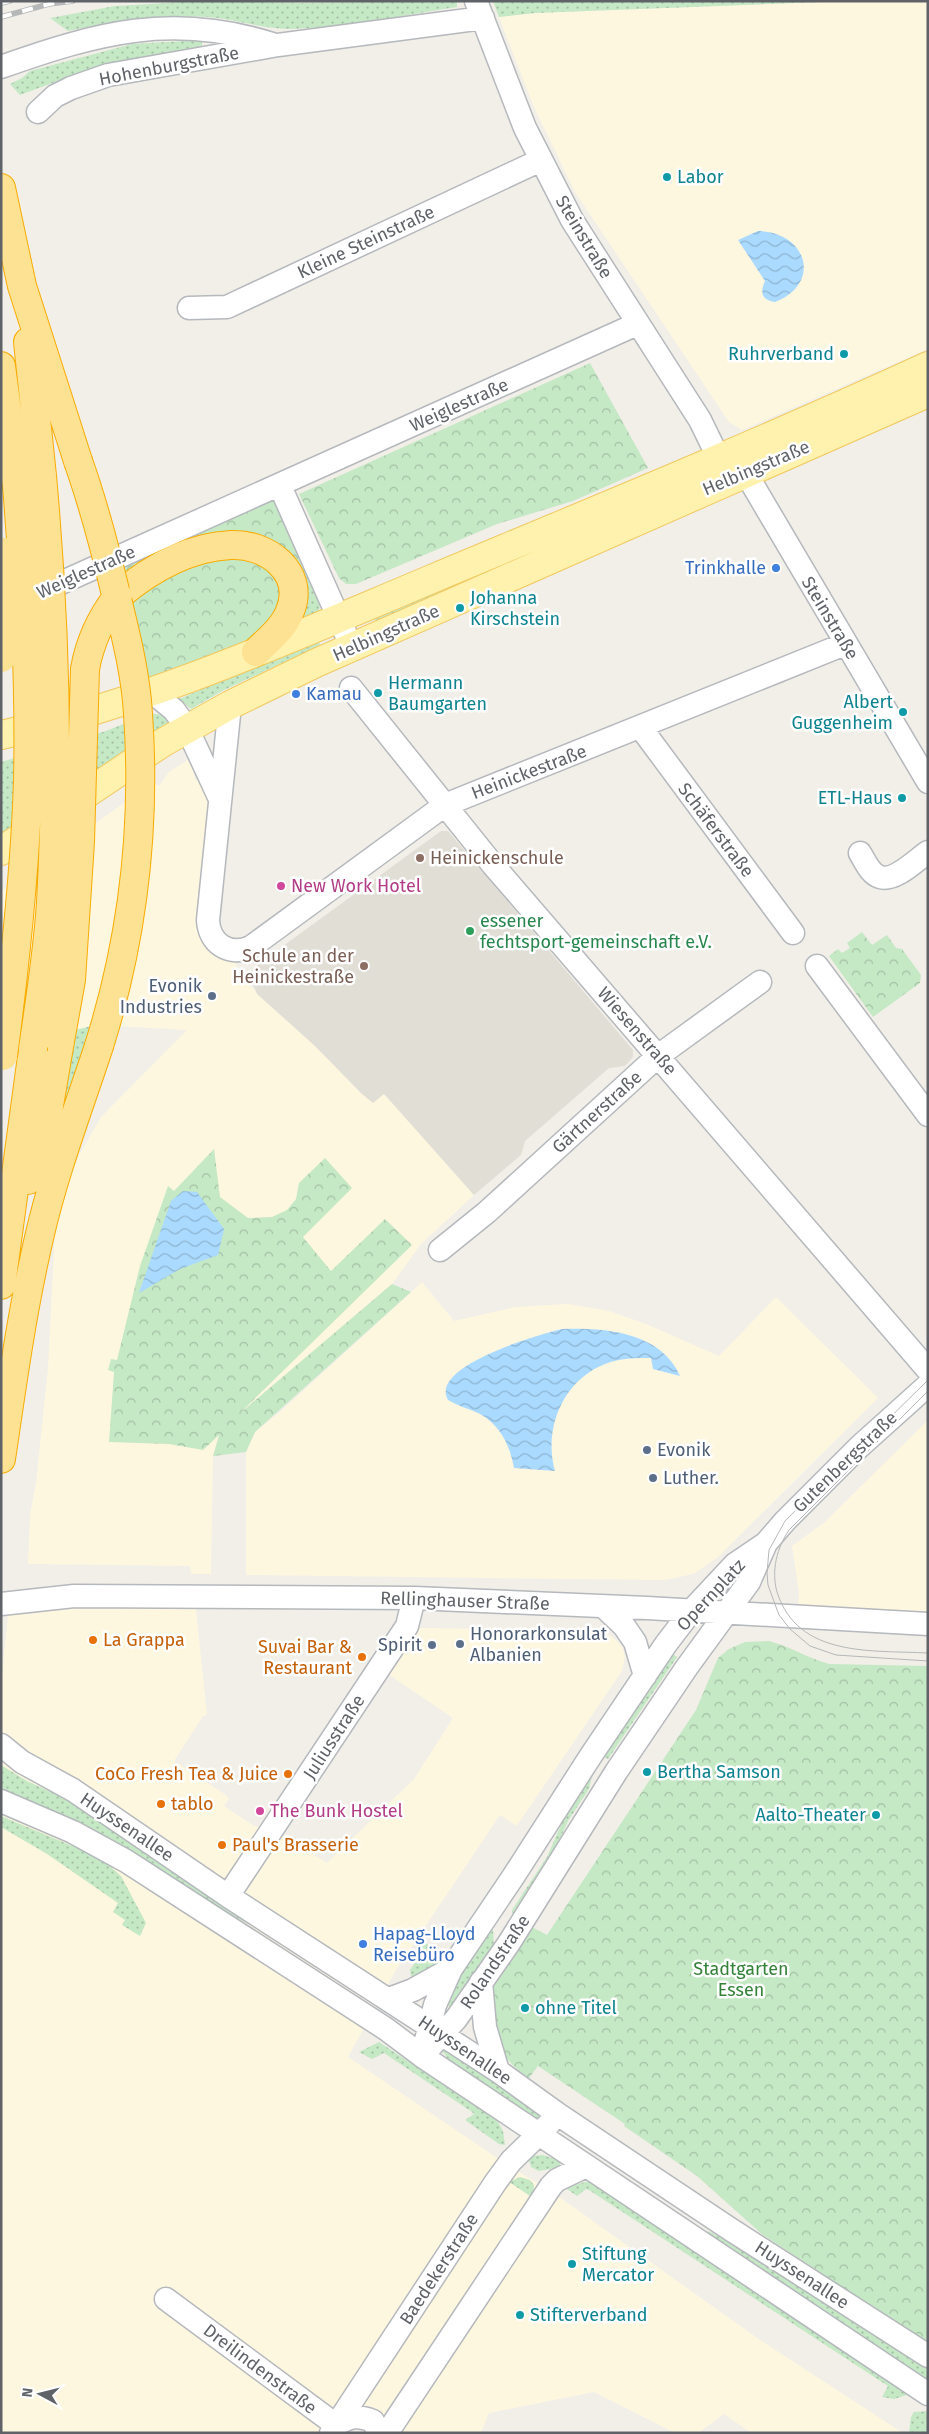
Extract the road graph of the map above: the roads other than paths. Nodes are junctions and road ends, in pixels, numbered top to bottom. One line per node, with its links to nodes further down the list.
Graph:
1 (480, 10): 2 (street, Hohenburgstraße); 5 (street, Steinstraße)
2 (278, 46): 3 (street, Hohenburgstraße); 4 (street, Hohenburgstraße)
3 (1, 67)
4 (38, 112)
5 (540, 160): 8 (street, Kleine Steinstraße); 9 (street, Steinstraße)
6 (1, 188): 7 (highway)
7 (22, 286): 40 (highway, bridge); 45 (highway, bridge)
8 (189, 308)
9 (637, 324): 13 (street, Steinstraße); 15 (street, Weiglestraße)
10 (1, 366): 14 (highway)
11 (928, 366): 13 (main road, Helbingstraße)
12 (928, 393): 13 (main road, Helbingstraße)
13 (733, 462): 17 (main road, Helbingstraße); 18 (street, Steinstraße); 19 (main road, Helbingstraße)
14 (15, 481): 21 (highway, bridge); 38 (highway, bridge)
15 (280, 486): 16 (street, Weiglestraße); 17 (street)
16 (1, 610)
17 (338, 617): 19 (street); 20 (main road, Helbingstraße)
18 (845, 644): 26 (street, Heinickestraße); 28 (street, Steinstraße)
19 (352, 648): 24 (main road, Helbingstraße)
20 (256, 652): 23 (main road, Helbingstraße); 40 (highway, bridge)
21 (1, 658)
22 (351, 688): 30 (street, Wiesenstraße)
23 (152, 692): 25 (street); 27 (main road, Helbingstraße)
24 (230, 705): 25 (main road, Helbingstraße); 29 (street)
25 (187, 728): 29 (street); 31 (main road, Helbingstraße)
26 (640, 728): 30 (street, Heinickestraße); 34 (street, Schäferstraße)
27 (1, 736)
28 (928, 782)
29 (220, 800): 30 (street, Heinickestraße)
30 (445, 804): 37 (street, Wiesenstraße)
31 (1, 851)
32 (928, 852): 33 (street)
33 (860, 853)
34 (792, 933)
35 (817, 966): 39 (street)
36 (760, 982): 37 (street, Gärtnerstraße)
37 (658, 1056): 41 (street, Gärtnerstraße); 43 (street, Wiesenstraße)
38 (2, 1064)
39 (928, 1115)
40 (9, 1236): 42 (highway)
41 (440, 1250)
42 (1, 1285)
43 (928, 1370)
44 (928, 1385): 46 (street, Gutenbergstraße)
45 (1, 1459)
46 (766, 1543): 50 (street, Opernplatz); 51 (street, Opernplatz)
47 (414, 1598): 48 (street, Rellinghauser Straße); 49 (street, Rellinghauser Straße); 57 (street, Juliusstraße)
48 (1, 1604)
49 (604, 1607): 50 (street, Rellinghauser Straße); 54 (street)
50 (692, 1610): 51 (street, Rellinghauser Straße); 54 (street, Opernplatz)
51 (727, 1612): 52 (street, Rellinghauser Straße); 53 (street, Opernplatz)
52 (928, 1624)
53 (687, 1667): 59 (street, Rolandstraße)
54 (645, 1676): 58 (street, Rolandstraße)
55 (1, 1746): 57 (street, Huyssenallee)
56 (1, 1801): 64 (street, Huyssenallee)
57 (228, 1896): 62 (street, Huyssenallee)
58 (490, 1913): 59 (street); 60 (street, Rolandstraße)
59 (509, 1943): 61 (street, Rolandstraße)
60 (451, 1969): 62 (street); 63 (street, Rolandstraße)
61 (481, 1982): 63 (street, Rolandstraße); 65 (street)
62 (389, 1999): 63 (street, Huyssenallee)
63 (435, 2030): 64 (street, Rolandstraße); 65 (street, Huyssenallee)
64 (422, 2056): 67 (street, Huyssenallee)
65 (498, 2071): 66 (street, Huyssenallee)
66 (559, 2115): 67 (street, Baedekerstraße); 70 (street, Huyssenallee)
67 (538, 2134): 68 (street, Huyssenallee); 72 (street, Baedekerstraße)
68 (586, 2166): 71 (street, Huyssenallee); 74 (street)
69 (166, 2299): 72 (street, Dreilindenstraße)
70 (928, 2356)
71 (928, 2394)
72 (334, 2429): 73 (street, Dreilindenstraße)
73 (379, 2433)
74 (387, 2433)

